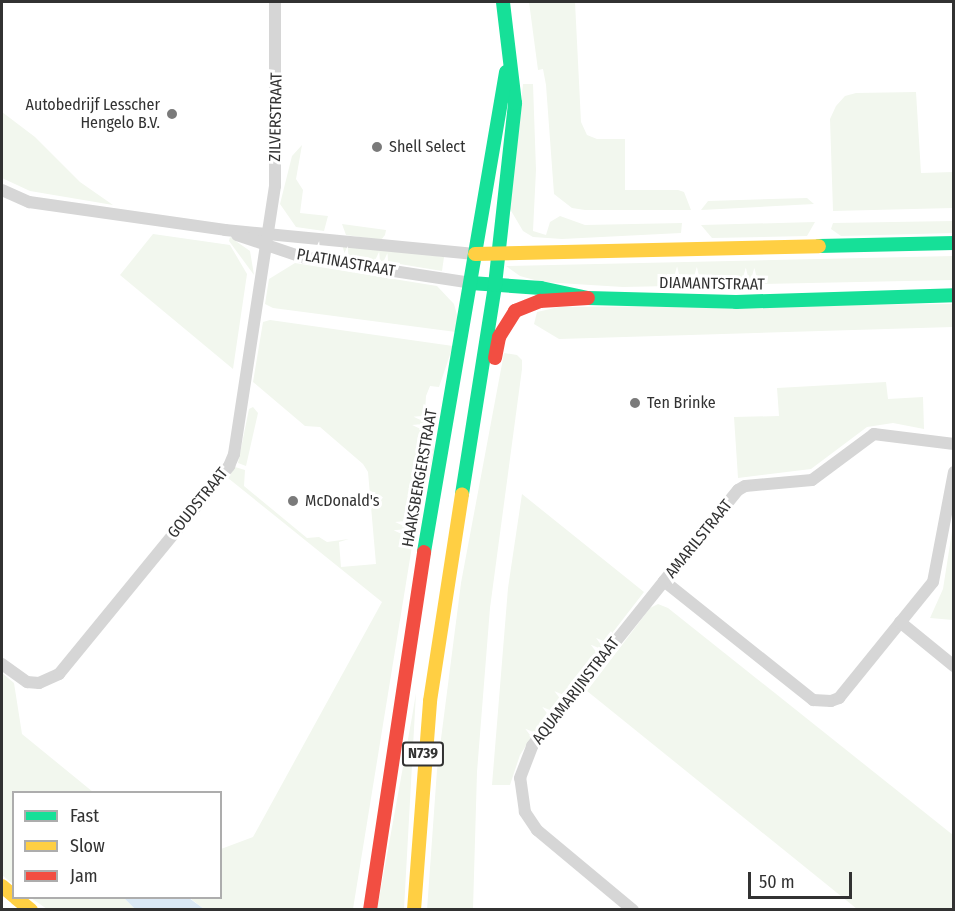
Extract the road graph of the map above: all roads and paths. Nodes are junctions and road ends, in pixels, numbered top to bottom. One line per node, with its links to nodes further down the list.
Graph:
1 (275, 2): 6 (street, ZILVERSTRAAT)
2 (503, 2): 3 (main road, HAAKSBERGERSTRAAT)
3 (509, 52): 9 (main road, HAAKSBERGERSTRAAT); 10 (main road, HAAKSBERGERSTRAAT)
4 (2, 190): 5 (street, PLATINASTRAAT)
5 (225, 230): 6 (street, PLATINASTRAAT); 8 (street, PLATINASTRAAT)
6 (269, 232): 8 (street, GOUDSTRAAT); 9 (street, PLATINASTRAAT)
7 (954, 243): 10 (main road, DIAMANTSTRAAT)
8 (267, 245): 11 (street, PLATINASTRAAT); 20 (street, GOUDSTRAAT)
9 (475, 254): 10 (main road, DIAMANTSTRAAT); 11 (main road, HAAKSBERGERSTRAAT)
10 (498, 254): 12 (main road, HAAKSBERGERSTRAAT)
11 (471, 283): 12 (main road, DIAMANTSTRAAT); 24 (main road, HAAKSBERGERSTRAAT / N739)
12 (495, 285): 14 (main road, DIAMANTSTRAAT); 17 (main road, HAAKSBERGERSTRAAT)
13 (954, 294): 14 (main road, DIAMANTSTRAAT)
14 (588, 298): 17 (main road)
15 (954, 444): 18 (street, AMARILSTRAAT)
16 (954, 472): 19 (street, AMARILSTRAAT)
17 (460, 501): 25 (main road, HAAKSBERGERSTRAAT / N739)
18 (664, 581): 19 (street, AMARILSTRAAT); 26 (street, AQUAMARIJNSTRAAT)
19 (900, 622): 21 (street)
20 (2, 664)
21 (954, 666)
22 (18, 899): 23 (main road)
23 (31, 909)
24 (370, 909)
25 (414, 909)
26 (633, 909)

